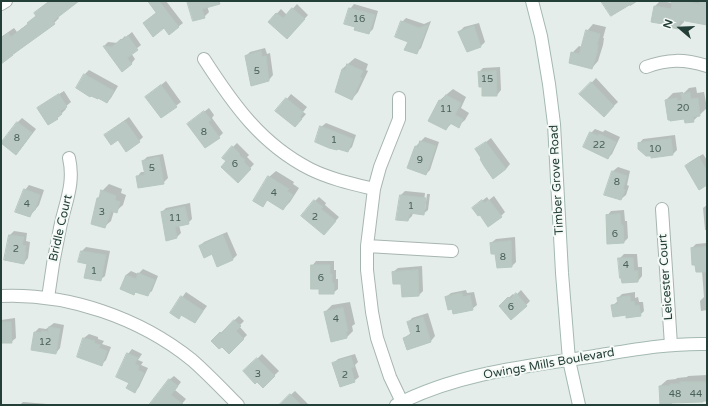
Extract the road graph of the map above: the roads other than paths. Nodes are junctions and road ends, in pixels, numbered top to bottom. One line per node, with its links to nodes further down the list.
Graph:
1 (6, 1): 3 (street)
2 (532, 1): 17 (street, Timber Grove Road)
3 (1, 4)
4 (204, 59): 9 (street)
5 (707, 66): 6 (street)
6 (646, 67)
7 (399, 98): 9 (street)
8 (69, 158): 14 (street, Bridle Court)
9 (374, 189): 11 (street)
10 (662, 209): 16 (street, Leicester Court)
11 (367, 246): 12 (street); 18 (street)
12 (452, 251)
13 (1, 296): 14 (street)
14 (48, 298): 19 (street)
15 (707, 344): 16 (street, Owings Mills Boulevard)
16 (671, 345): 17 (street, Owings Mills Boulevard)
17 (569, 360): 18 (street, Owings Mills Boulevard); 20 (street, Timber Grove Road)
18 (399, 403)
19 (238, 405)
20 (579, 405)

